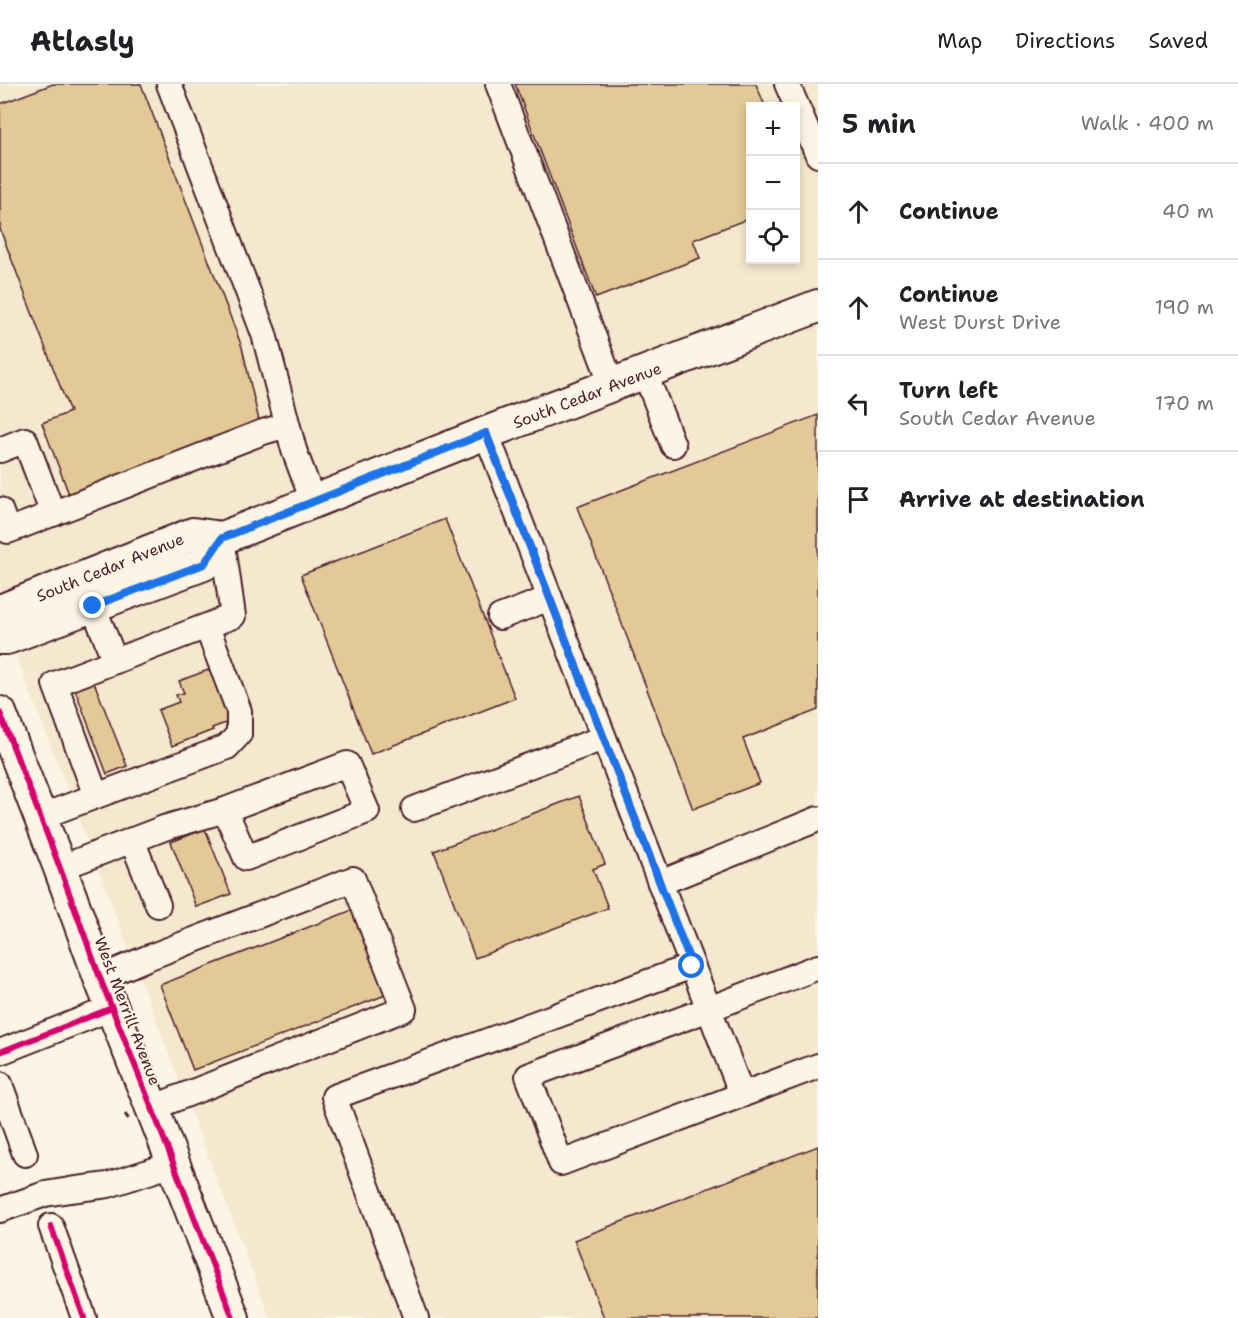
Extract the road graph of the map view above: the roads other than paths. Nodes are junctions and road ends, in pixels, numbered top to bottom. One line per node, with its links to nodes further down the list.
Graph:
1 (169, 84): 8 (street)
2 (498, 84): 7 (street)
3 (787, 84): 4 (street)
4 (818, 155)
5 (818, 306): 6 (main road, South Cedar Avenue)
6 (645, 373): 7 (main road, South Cedar Avenue); 10 (street)
7 (612, 386): 9 (main road, South Cedar Avenue)
8 (287, 425): 12 (street); 14 (street)
9 (486, 433): 12 (main road, South Cedar Avenue); 16 (street)
10 (673, 445)
11 (0, 450): 14 (street)
12 (314, 501): 15 (main road, South Cedar Avenue)
13 (0, 510): 14 (street)
14 (53, 514)
15 (222, 538): 17 (main road, South Cedar Avenue); 18 (main road, South Cedar Avenue); 20 (street)
16 (550, 598): 19 (street); 24 (street)
17 (93, 606): 21 (main road, South Cedar Avenue); 22 (street)
18 (0, 612)
19 (500, 617)
20 (207, 627): 22 (street); 25 (street)
21 (0, 638)
22 (115, 661): 25 (street)
23 (0, 713): 28 (main road, West Merrill Avenue)
24 (603, 738): 26 (street); 32 (street)
25 (96, 796): 28 (street)
26 (414, 809)
27 (225, 810): 27 (street); 30 (street)
28 (40, 817): 31 (main road, West Merrill Avenue)
29 (818, 819): 32 (street)
30 (132, 840): 31 (street); 33 (street)
31 (60, 868): 36 (main road, West Merrill Avenue)
32 (660, 883): 34 (street)
33 (158, 905)
34 (692, 966): 38 (street); 50 (street)
35 (818, 967): 38 (street)
36 (100, 978): 37 (main road, West Merrill Avenue); 43 (street)
37 (112, 1008): 39 (street); 43 (main road, West Merrill Avenue)
38 (709, 1009): 42 (street); 42 (street)
39 (0, 1052)
40 (818, 1066): 42 (street)
41 (0, 1084): 44 (street)
42 (742, 1095)
43 (152, 1108): 45 (main road, West Merrill Avenue)
44 (25, 1154)
45 (173, 1164): 46 (street); 49 (main road, West Merrill Avenue)
46 (0, 1210)
47 (51, 1226): 48 (street)
48 (84, 1318)
49 (233, 1318)
50 (416, 1318)

